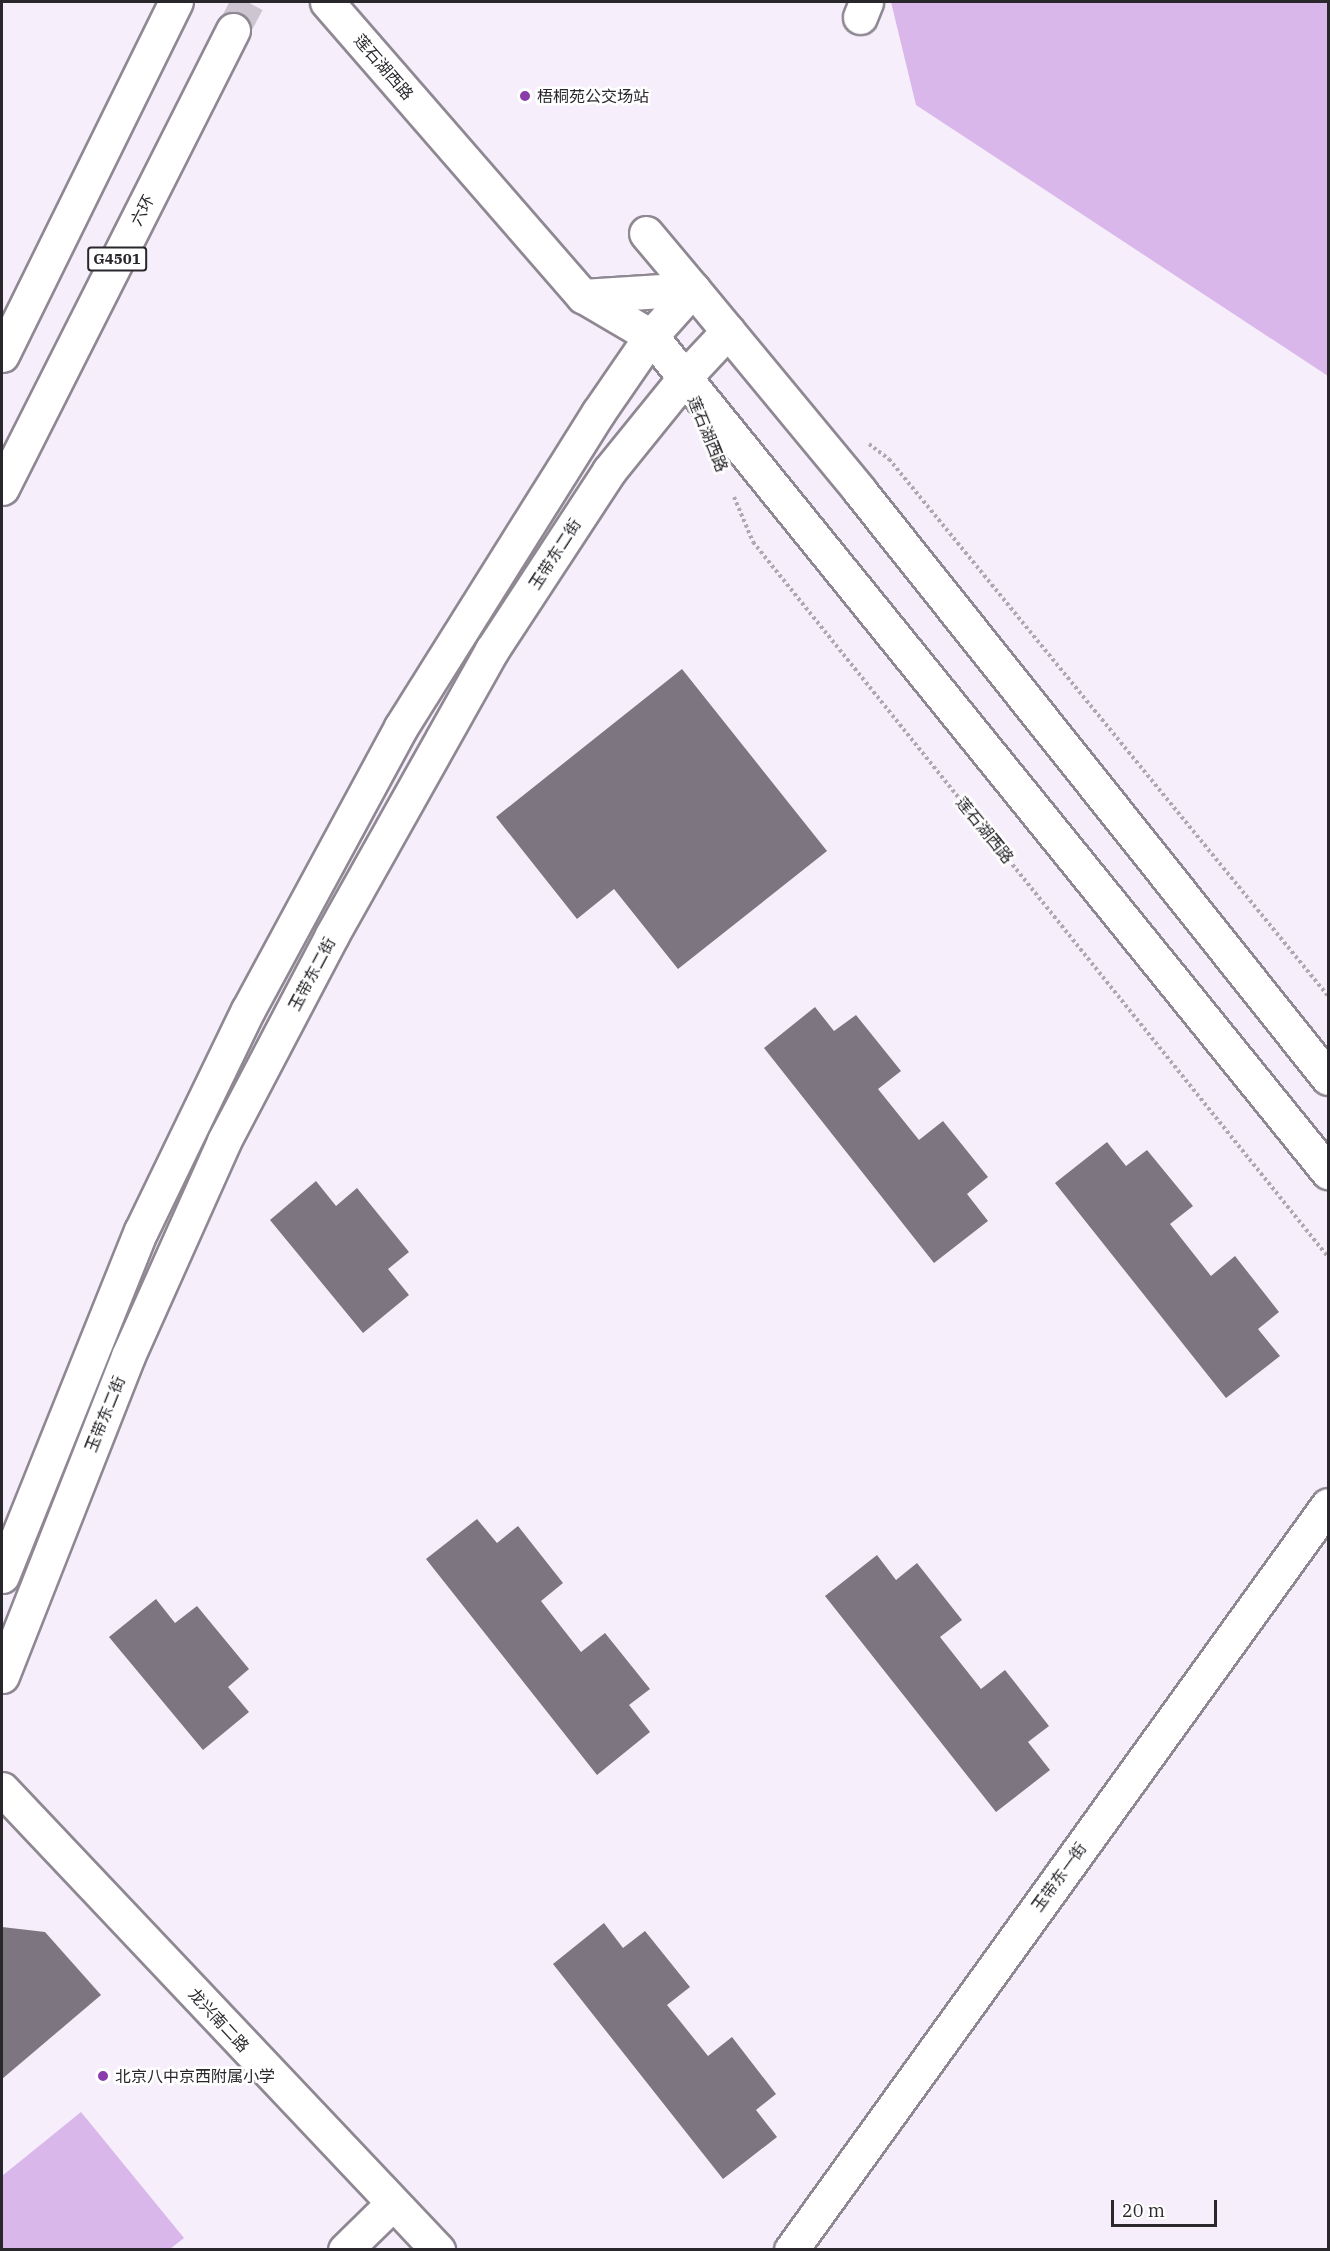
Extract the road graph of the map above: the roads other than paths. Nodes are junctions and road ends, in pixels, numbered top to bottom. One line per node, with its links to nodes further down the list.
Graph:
1 (176, 2): 9 (main road)
2 (327, 2): 6 (main road, 莲石湖西路)
3 (233, 30): 11 (main road, 六环 / G4501)
4 (646, 233): 5 (main road)
5 (693, 289): 6 (main road); 7 (main road); 8 (main road)
6 (583, 296): 8 (main road, 莲石湖西路)
7 (728, 331): 10 (main road, 玉带东二街); 12 (main road)
8 (651, 336): 10 (main road, 莲石湖西路); 15 (main road)
9 (2, 356)
10 (685, 377): 13 (main road, 莲石湖西路); 16 (main road, 玉带东二街)
11 (2, 488)
12 (1329, 1078)
13 (1329, 1172)
14 (1329, 1505): 21 (main road, 玉带东一街)
15 (2, 1576)
16 (2, 1676)
17 (2, 1789): 18 (main road, 龙兴南二路)
18 (393, 2203): 19 (main road); 20 (main road, 龙兴南二路)
19 (345, 2250)
20 (438, 2250)
21 (791, 2250)

